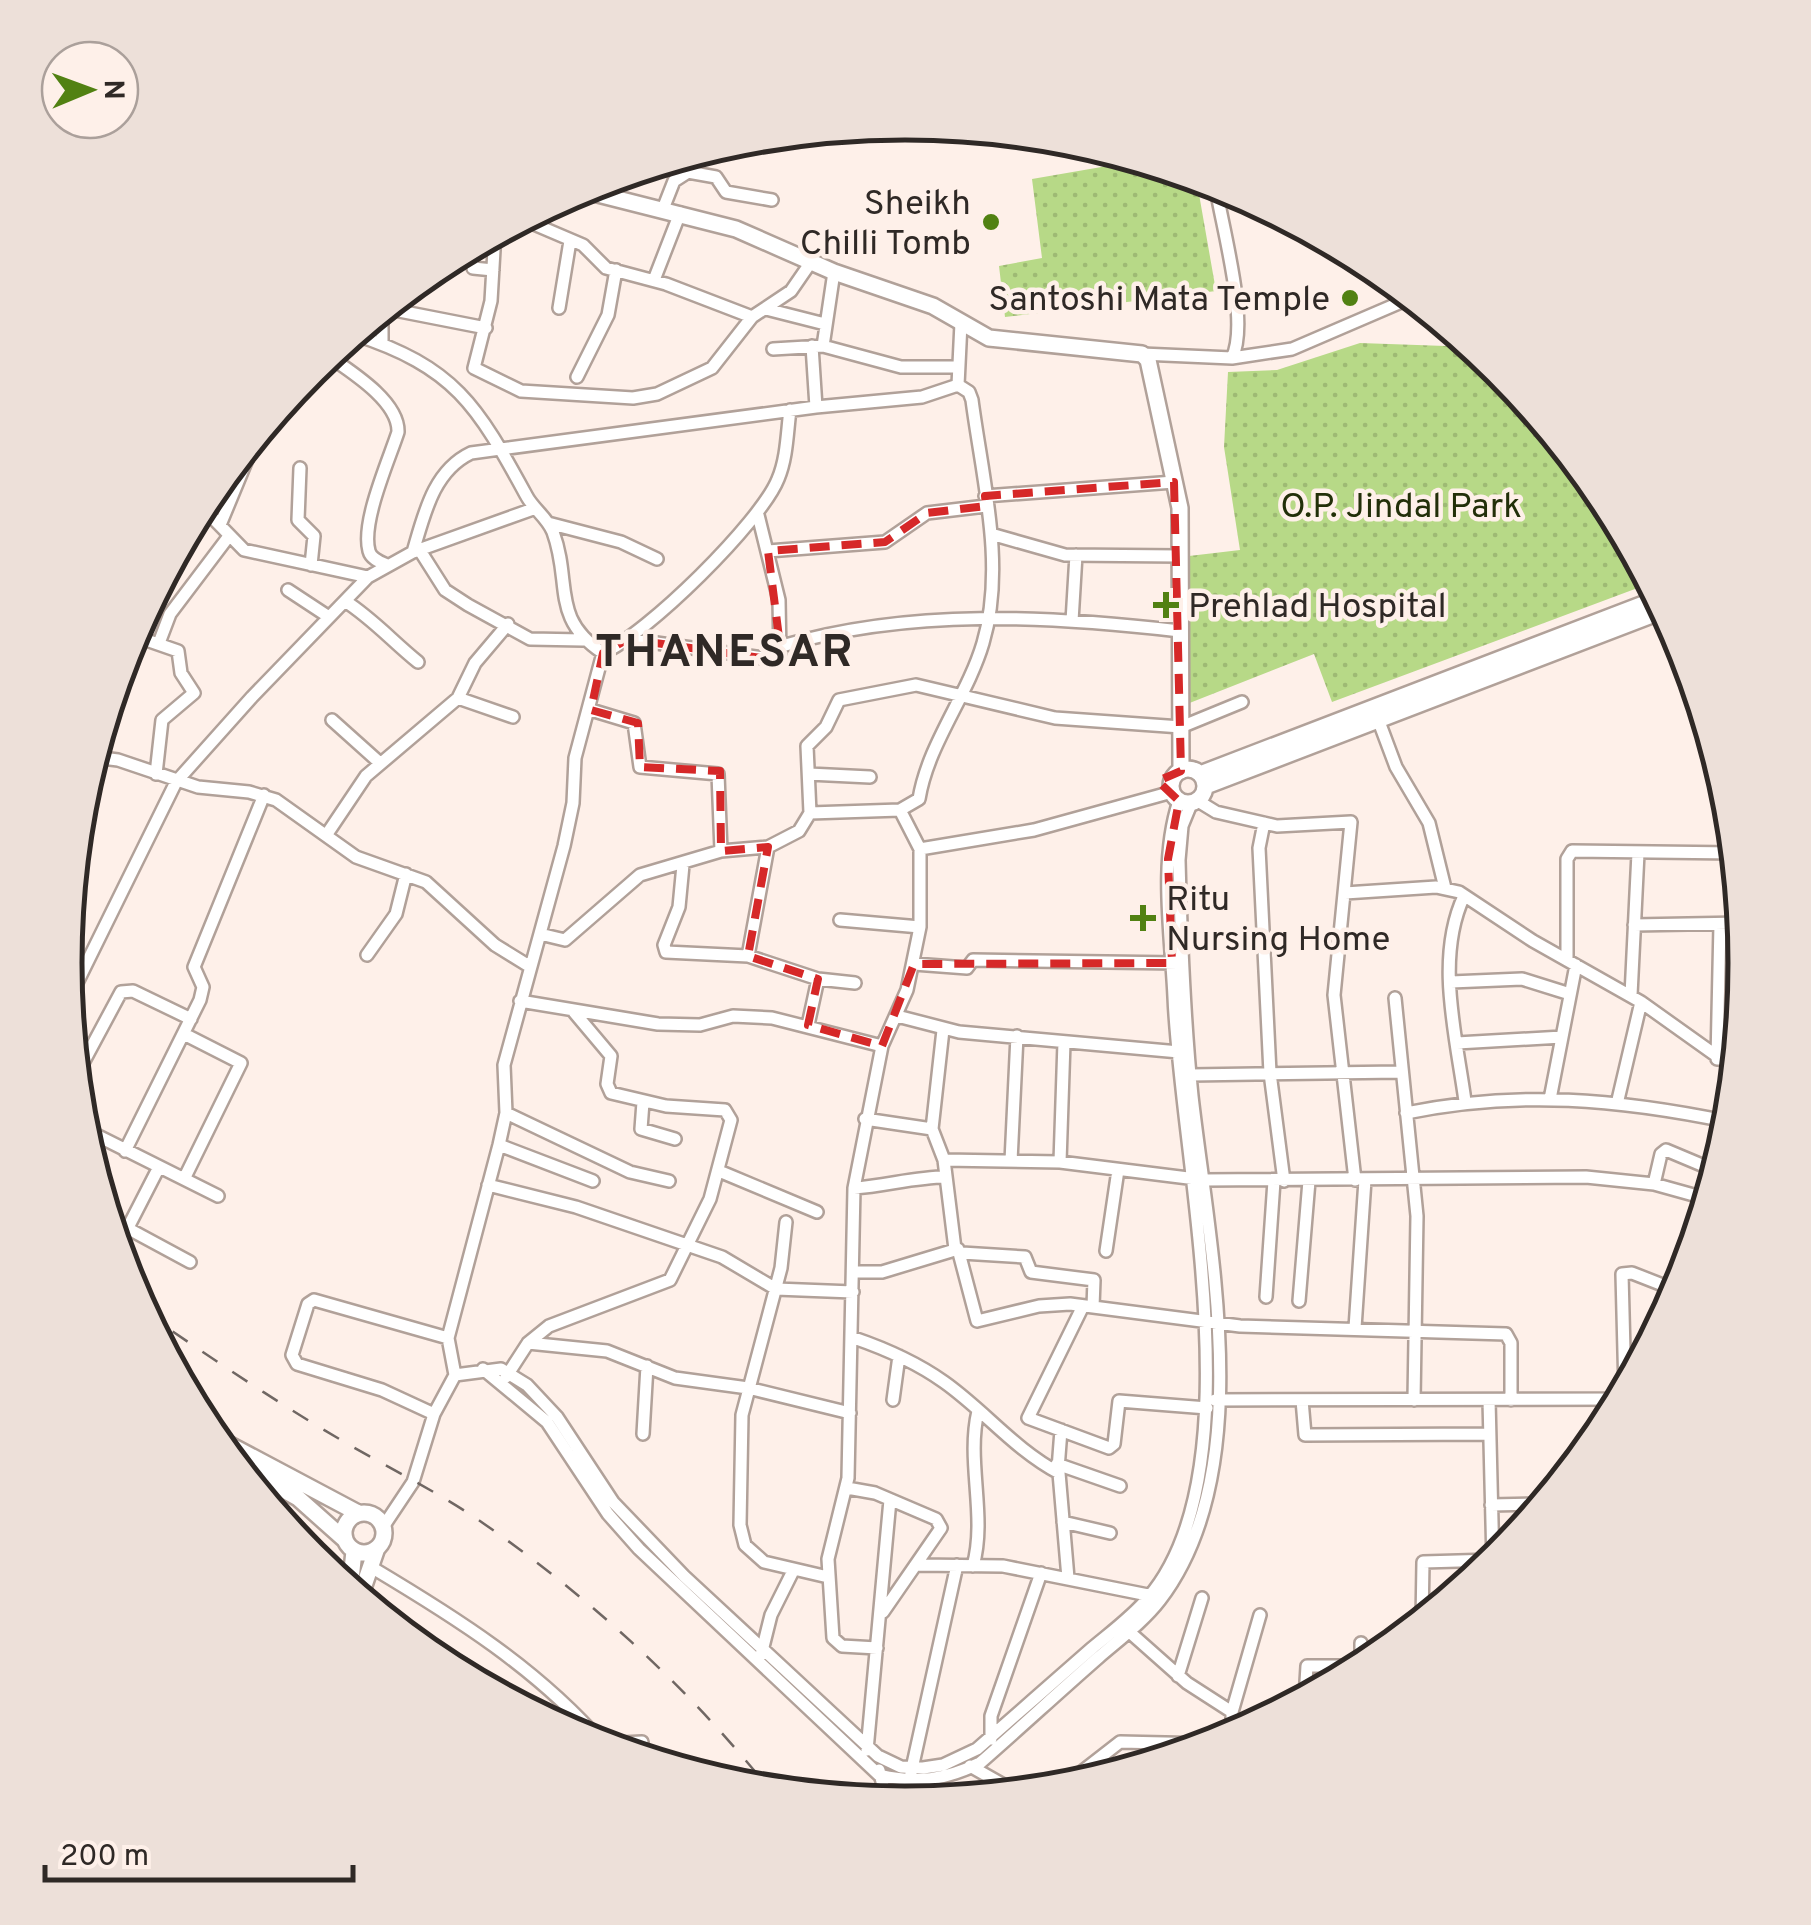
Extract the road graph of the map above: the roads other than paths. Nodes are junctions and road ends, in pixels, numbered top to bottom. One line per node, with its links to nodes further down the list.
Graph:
1 (607, 196): 4 (main road)
2 (772, 200): 4 (street)
3 (1217, 201): 29 (street)
4 (663, 209): 5 (main road)
5 (680, 213): 9 (main road); 14 (street)
6 (537, 226): 7 (street)
7 (570, 241): 12 (street); 16 (street)
8 (494, 250): 11 (street)
9 (812, 262): 13 (main road); 17 (street)
10 (473, 263): 11 (street)
11 (493, 270): 23 (street)
12 (616, 270): 14 (street); 32 (street)
13 (834, 272): 20 (main road); 21 (street)
14 (654, 280): 19 (street)
15 (1398, 303): 29 (street)
16 (559, 308)
17 (766, 309): 19 (street); 21 (street)
18 (400, 313): 23 (street)
19 (752, 317): 23 (street)
20 (961, 323): 28 (main road); 31 (street)
21 (824, 324): 26 (street)
22 (382, 328): 25 (street)
23 (486, 328)
24 (368, 339): 25 (street)
25 (382, 344): 36 (street)
26 (817, 346): 27 (street); 31 (street); 34 (street)
27 (773, 349)
28 (1142, 354): 29 (street); 39 (main road)
29 (1232, 358)
30 (340, 365): 54 (street)
31 (957, 367): 33 (street)
32 (577, 377)
33 (958, 385): 34 (street); 40 (street)
34 (816, 407): 35 (street)
35 (790, 410): 36 (street); 42 (street)
36 (501, 447): 41 (street); 48 (street)
37 (300, 468): 53 (street)
38 (237, 482): 45 (street)
39 (1174, 482): 40 (street); 51 (main road)
40 (985, 501): 46 (street); 49 (street)
41 (534, 509): 44 (street); 48 (street)
42 (758, 516): 49 (street); 67 (street)
43 (213, 518): 45 (street)
44 (548, 523): 52 (street); 66 (street)
45 (220, 525): 47 (street)
46 (991, 534): 50 (street); 60 (street)
47 (229, 536): 53 (street); 68 (street)
48 (416, 551): 54 (street); 63 (street)
49 (768, 551): 69 (street)
50 (1076, 555): 51 (street); 62 (street)
51 (1180, 556): 64 (main road)
52 (657, 559)
53 (311, 565): 55 (street)
54 (388, 565): 55 (street)
55 (368, 577): 57 (street)
56 (288, 590): 61 (street)
57 (345, 601): 61 (street); 71 (street)
58 (1648, 608): 77 (main road)
59 (1648, 608): 86 (main road)
60 (990, 616): 62 (street); 69 (street); 72 (street)
61 (329, 618): 85 (street)
62 (1072, 620): 64 (street)
63 (508, 624): 66 (street); 73 (street)
64 (1180, 632): 79 (main road)
65 (148, 640): 68 (street)
66 (584, 640): 70 (street)
67 (628, 640): 69 (street); 70 (street)
68 (159, 643): 82 (street)
69 (782, 646)
70 (603, 653): 75 (street)
71 (418, 662)
72 (961, 697): 79 (street); 83 (street); 88 (street)
73 (458, 698): 76 (street); 81 (street)
74 (1242, 702): 79 (street)
75 (591, 710): 94 (street); 107 (street)
76 (513, 717)
77 (1378, 719): 86 (main road); 99 (street)
78 (332, 720): 81 (street)
79 (1180, 727): 86 (main road)
80 (108, 761): 82 (street)
81 (380, 763): 91 (street)
82 (156, 774): 85 (street)
83 (809, 774): 84 (street); 89 (street)
84 (870, 777)
85 (176, 782): 87 (street); 114 (street)
86 (1191, 793): 90 (street); 93 (street); 112 (street)
87 (264, 794): 91 (street); 124 (street)
88 (900, 810): 89 (street); 93 (street)
89 (810, 813): 92 (street)
90 (1264, 823): 100 (street); 139 (street)
91 (327, 834): 98 (street)
92 (768, 847): 94 (street); 109 (street)
93 (920, 849): 106 (street)
94 (722, 851): 97 (street)
95 (1638, 853): 96 (street); 105 (street); 110 (street)
96 (1721, 853)
97 (683, 865): 107 (street); 109 (street)
98 (406, 874): 108 (street); 113 (street)
99 (1446, 888): 100 (street); 101 (street)
100 (1344, 893): 138 (street)
101 (1464, 896): 110 (street); 117 (street)
102 (840, 920): 106 (street)
103 (1720, 924): 104 (street); 105 (street); 135 (street)
104 (1727, 924)
105 (1634, 925): 120 (street)
106 (920, 927): 111 (street)
107 (540, 934): 113 (street)
108 (366, 955)
109 (748, 956): 115 (street)
110 (1571, 962): 118 (street); 120 (street)
111 (914, 964): 112 (street); 123 (street)
112 (1178, 964): 133 (street)
113 (530, 966): 121 (street)
114 (82, 970)
115 (818, 979): 116 (street); 125 (street)
116 (855, 982)
117 (1451, 982): 118 (street); 131 (street)
118 (1570, 994): 129 (street)
119 (1396, 998): 137 (street)
120 (1636, 998): 135 (street); 144 (street)
121 (520, 1001): 122 (street); 145 (street)
122 (574, 1012): 125 (street); 143 (street)
123 (897, 1016): 126 (street); 132 (street)
124 (191, 1019): 127 (street); 134 (street)
125 (808, 1025): 132 (street)
126 (942, 1030): 128 (street); 149 (street)
127 (184, 1034): 153 (street); 163 (street)
128 (1017, 1036): 130 (street); 155 (street)
129 (1562, 1036): 131 (street); 141 (street)
130 (1064, 1042): 133 (street); 156 (street)
131 (1457, 1043): 142 (street)
132 (882, 1046): 147 (street)
133 (1183, 1052): 140 (street); 164 (street)
134 (88, 1053)
135 (1717, 1059): 136 (street)
136 (1722, 1062)
137 (1400, 1072): 138 (street); 146 (street)
138 (1341, 1073): 139 (street); 165 (street)
139 (1270, 1074): 140 (street); 168 (street)
140 (1191, 1075): 164 (street)
141 (1550, 1099): 142 (street); 144 (street)
142 (1464, 1101): 146 (street)
143 (643, 1102): 151 (street); 160 (street)
144 (1617, 1104): 148 (street)
145 (506, 1113): 152 (street); 167 (street)
146 (1406, 1113): 162 (street)
147 (865, 1119): 149 (street); 172 (street)
148 (1714, 1119)
149 (932, 1129): 154 (street)
150 (102, 1138): 153 (street)
151 (675, 1139)
152 (499, 1145): 166 (street); 171 (street)
153 (126, 1151): 158 (street)
154 (944, 1160): 155 (street); 161 (street)
155 (1010, 1162): 156 (street)
156 (1060, 1162): 159 (street)
157 (1702, 1166): 170 (street)
158 (159, 1167): 163 (street); 177 (street)
159 (1118, 1170): 164 (street); 179 (street)
160 (719, 1171): 175 (street); 178 (street)
161 (946, 1177): 172 (street); 180 (street)
162 (1416, 1178): 165 (street); 170 (street); 191 (street)
163 (184, 1179): 174 (street)
164 (1198, 1180): 168 (street); 189 (street)
165 (1360, 1180): 169 (street); 190 (street)
166 (592, 1181)
167 (669, 1181)
168 (1279, 1181): 169 (street); 186 (street)
169 (1309, 1181): 187 (street)
170 (1654, 1184): 173 (street)
171 (488, 1185): 178 (street); 192 (street)
172 (854, 1188): 182 (street)
173 (1694, 1195)
174 (218, 1196)
175 (817, 1212)
176 (786, 1222): 184 (street)
177 (128, 1228): 181 (street)
178 (688, 1248): 184 (street); 194 (street)
179 (1106, 1250)
180 (958, 1251): 182 (street); 188 (street); 188 (street)
181 (190, 1262)
182 (852, 1272): 185 (street)
183 (1663, 1285): 196 (street)
184 (776, 1289): 185 (street); 202 (street)
185 (853, 1292): 193 (street)
186 (1266, 1297)
187 (1299, 1301)
188 (1088, 1306): 189 (street); 213 (street)
189 (1210, 1320): 190 (street); 209 (street)
190 (1355, 1328): 191 (street)
191 (1413, 1329): 205 (street); 207 (street)
192 (448, 1338): 200 (street); 212 (street)
193 (854, 1338): 195 (street); 211 (street)
194 (528, 1342): 197 (street); 199 (street)
195 (899, 1356): 203 (street); 210 (street)
196 (1624, 1363)
197 (647, 1366): 202 (street); 214 (street)
198 (483, 1369): 199 (street); 200 (street); 201 (street)
199 (508, 1372): 201 (street); 251 (street)
200 (455, 1375): 212 (street)
201 (502, 1385): 251 (street)
202 (748, 1388): 211 (street); 237 (street)
203 (893, 1400)
204 (1302, 1400): 205 (street); 209 (street); 215 (street)
205 (1414, 1400): 206 (street)
206 (1489, 1400): 207 (street); 215 (street)
207 (1511, 1400): 208 (street)
208 (1602, 1400)
209 (1210, 1403): 213 (street); 242 (street)
210 (978, 1411): 217 (street); 234 (street)
211 (850, 1413): 220 (street)
212 (434, 1414): 226 (street)
213 (1062, 1430): 217 (street)
214 (643, 1434)
215 (1490, 1434): 223 (street)
216 (245, 1453): 224 (main road)
217 (1058, 1468): 219 (street); 225 (street)
218 (267, 1480): 229 (main road)
219 (1120, 1486)
220 (847, 1488): 221 (street); 239 (street)
221 (890, 1500): 232 (street); 246 (street)
222 (1525, 1504): 223 (street)
223 (1491, 1505): 228 (street)
224 (358, 1513): 226 (main road); 229 (main road)
225 (1063, 1522): 227 (street); 240 (street)
226 (383, 1526): 230 (main road)
227 (1110, 1533)
228 (1492, 1539)
229 (349, 1545): 230 (main road); 236 (main road)
230 (378, 1548): 235 (main road)
231 (1469, 1561): 244 (street)
232 (916, 1565): 233 (street); 246 (street)
233 (957, 1566): 234 (street); 265 (street)
234 (973, 1566): 238 (street)
235 (370, 1567): 241 (main road); 256 (street)
236 (350, 1568)
237 (793, 1571): 239 (street); 251 (street)
238 (1042, 1573): 240 (street); 258 (street)
239 (828, 1578): 249 (street)
240 (1068, 1578): 242 (street)
241 (365, 1582)
242 (1155, 1598): 247 (street)
243 (1202, 1598): 253 (street)
244 (1423, 1602)
245 (1260, 1615): 255 (street)
246 (880, 1616): 249 (street)
247 (1124, 1627): 253 (street); 258 (street)
248 (1361, 1643): 250 (street)
249 (877, 1648): 260 (street)
250 (1361, 1648)
251 (760, 1657): 260 (street); 262 (street)
252 (1331, 1666): 254 (street)
253 (1178, 1676): 255 (street)
254 (1306, 1681)
255 (1232, 1712): 257 (street)
256 (572, 1715)
257 (1232, 1718)
258 (994, 1742): 261 (street); 264 (street)
259 (1153, 1747): 263 (street)
260 (873, 1751): 262 (street); 265 (street); 266 (street)
261 (958, 1759): 264 (street); 265 (street)
262 (866, 1764): 266 (street)
263 (1092, 1764)
264 (971, 1767): 267 (street); 268 (street)
265 (912, 1768): 268 (street)
266 (879, 1774): 268 (street); 269 (street)
267 (994, 1780)
268 (909, 1782)
269 (882, 1785)

